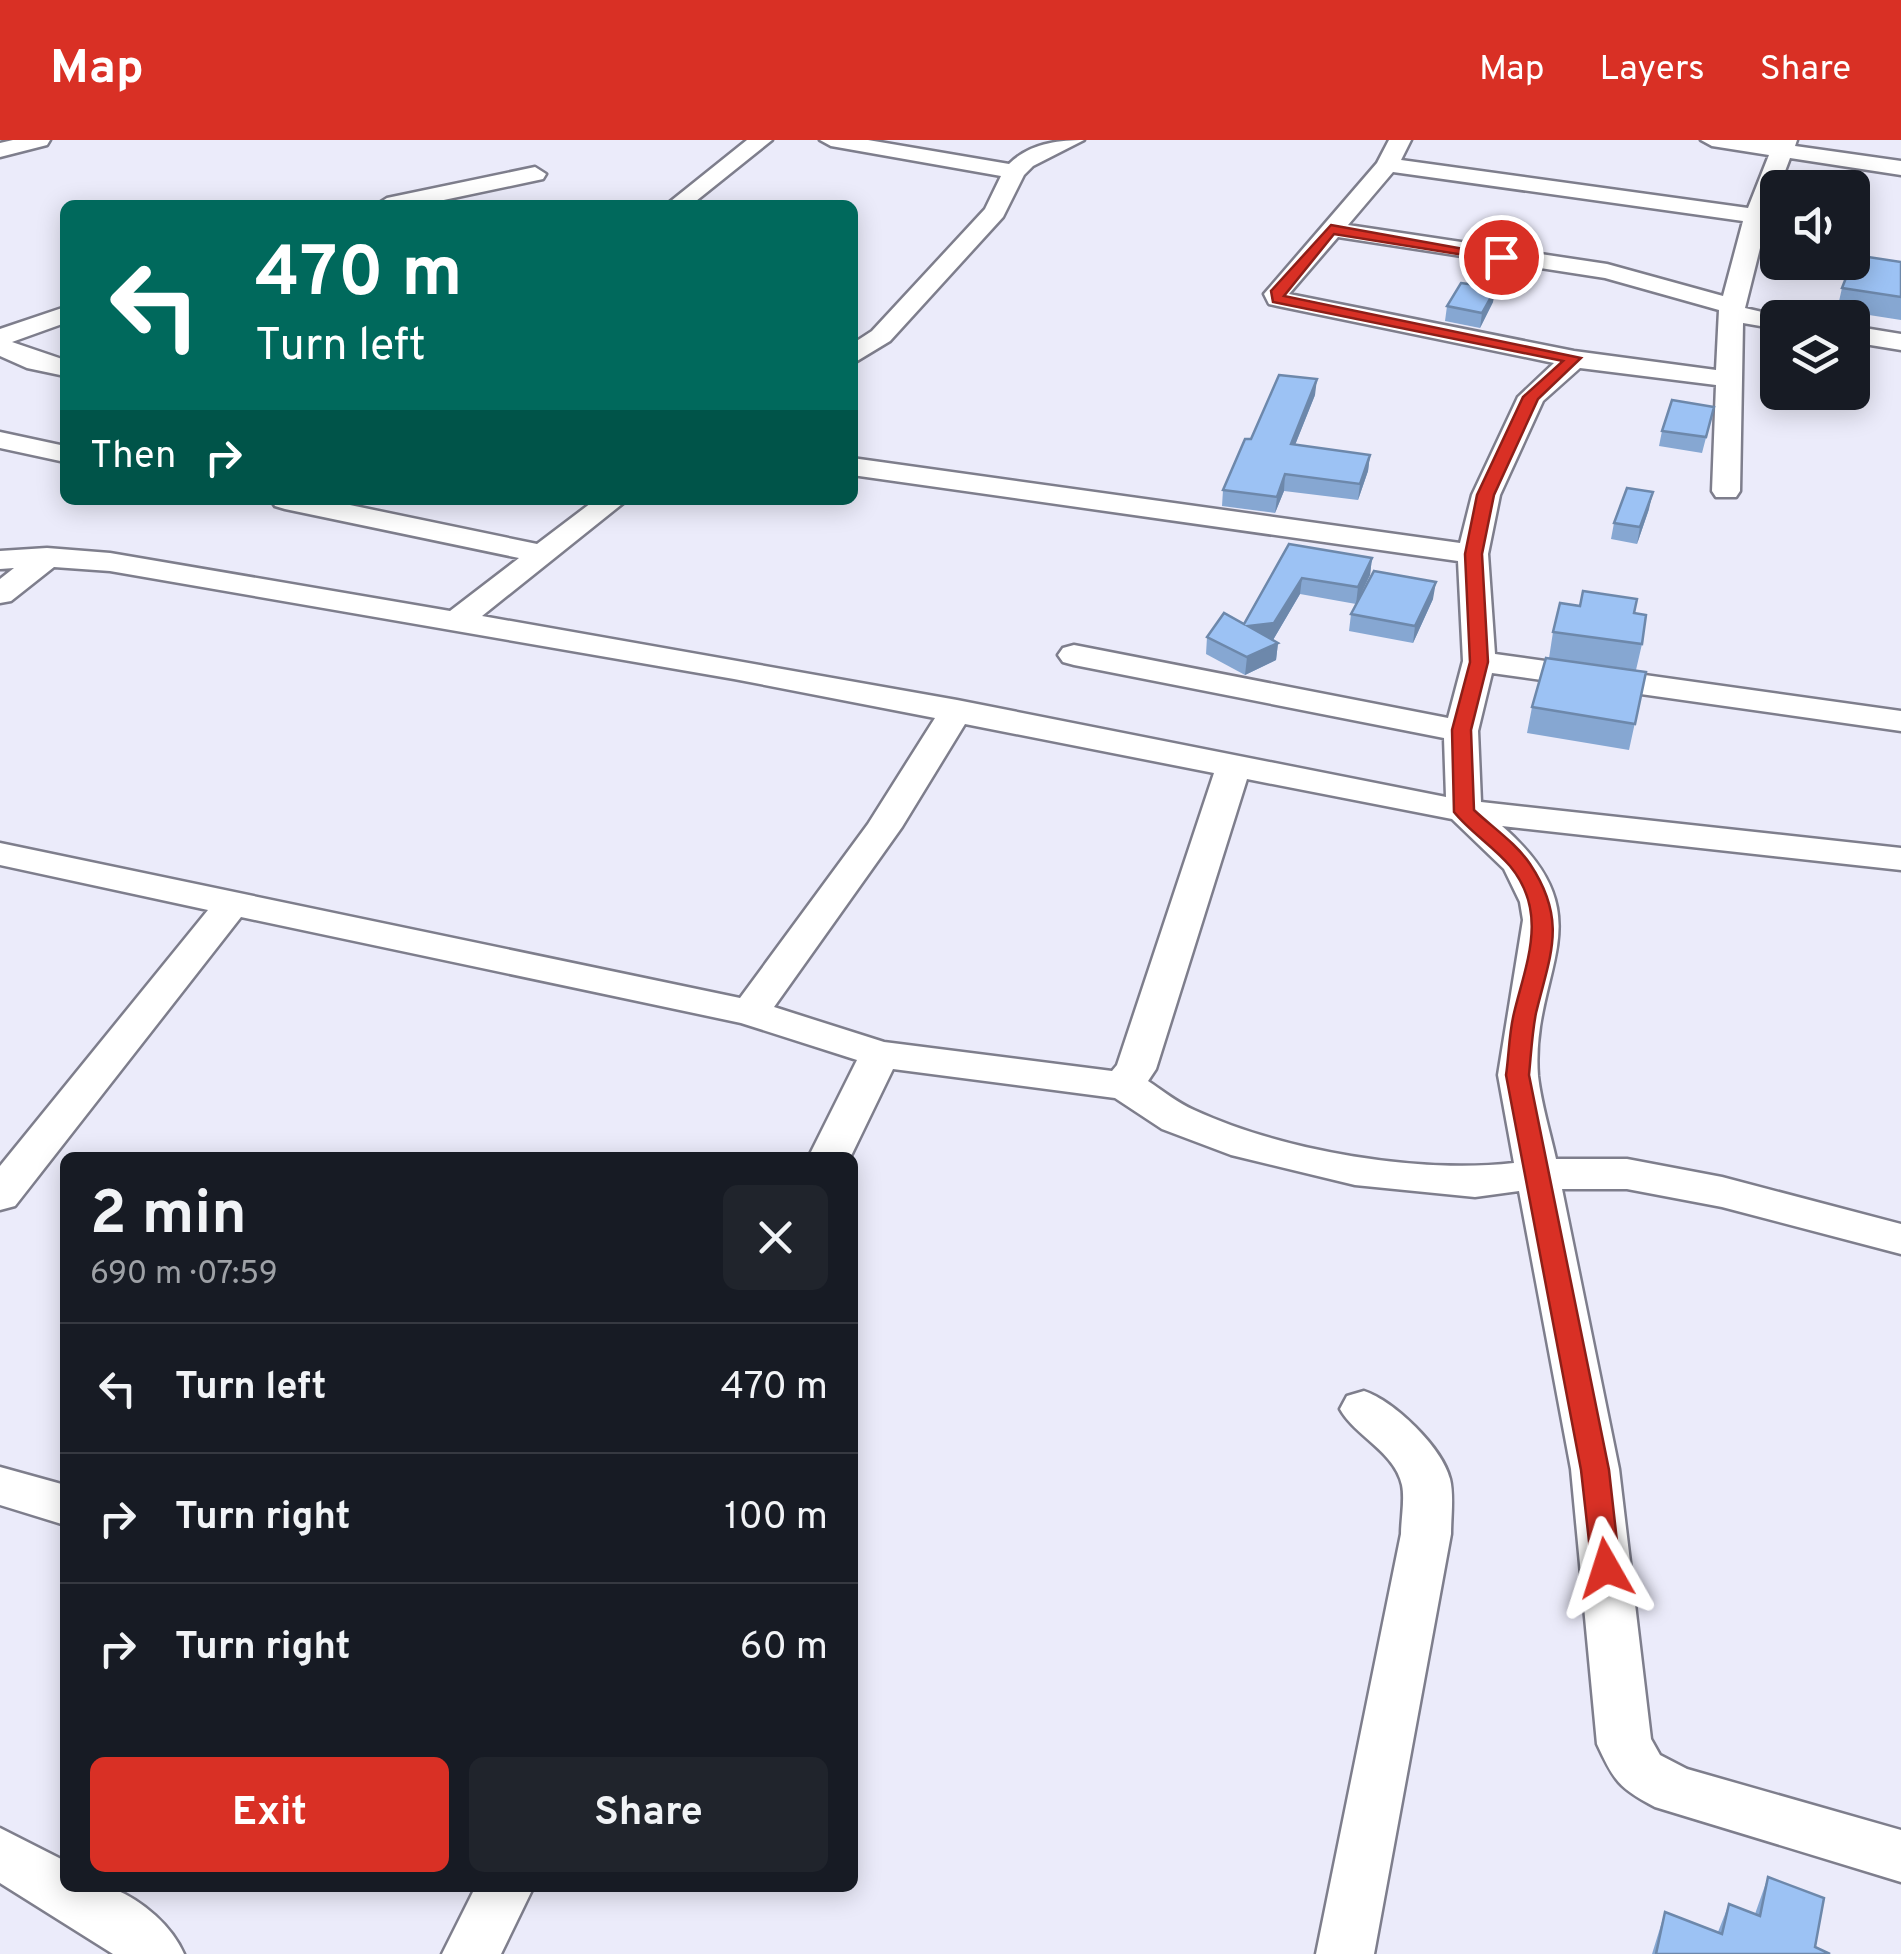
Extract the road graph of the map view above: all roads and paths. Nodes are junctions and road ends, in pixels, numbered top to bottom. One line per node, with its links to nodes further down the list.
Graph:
1 (39, 140): 8 (street)
2 (831, 140): 11 (street)
3 (1074, 140): 11 (street)
4 (1400, 140): 9 (street)
5 (1712, 140): 7 (street)
6 (756, 141): 14 (street)
7 (1785, 144): 10 (street); 15 (street)
8 (0, 151)
9 (1387, 165): 15 (street); 16 (street)
10 (1901, 168)
11 (1014, 172): 24 (street)
12 (536, 174): 13 (street)
13 (411, 200)
14 (683, 200)
15 (1756, 216): 17 (street)
16 (1331, 229): 17 (street); 25 (street)
17 (1732, 310): 19 (street); 27 (street)
18 (60, 317): 20 (street)
19 (1760, 317)
20 (0, 337)
21 (1870, 337): 22 (street)
22 (1901, 342)
23 (0, 346): 26 (street)
24 (858, 352)
25 (1574, 358): 27 (street); 35 (street)
26 (60, 367)
27 (1727, 379): 31 (street)
28 (0, 440): 29 (street)
29 (60, 453)
30 (858, 467): 35 (street)
31 (1726, 492)
32 (309, 505): 34 (street)
33 (606, 505): 34 (street)
34 (541, 554): 39 (street)
35 (1474, 554): 41 (street)
36 (46, 557): 37 (street); 38 (street); 39 (street)
37 (0, 560)
38 (0, 594)
39 (454, 623): 42 (street)
40 (1074, 656): 44 (street)
41 (1479, 662): 43 (street); 44 (street)
42 (957, 710): 45 (street); 50 (street)
43 (1901, 721)
44 (1462, 730): 46 (street)
45 (1233, 768): 46 (street); 52 (street)
46 (1464, 812): 48 (street); 54 (street)
47 (0, 854): 49 (street)
48 (1901, 859)
49 (230, 907): 50 (street); 55 (street)
50 (750, 1013): 51 (street)
51 (880, 1054): 52 (street); 53 (street)
52 (1123, 1084): 54 (street)
53 (833, 1152)
54 (1540, 1174): 56 (street); 61 (street)
55 (0, 1195)
56 (1901, 1239)
57 (1364, 1409): 67 (street)
58 (0, 1486): 59 (street)
59 (60, 1504)
60 (0, 1854): 62 (street)
61 (1901, 1856)
62 (60, 1889)
63 (65, 1892): 65 (street)
64 (502, 1892): 66 (street)
65 (155, 1954)
66 (471, 1954)
67 (1345, 1954)

